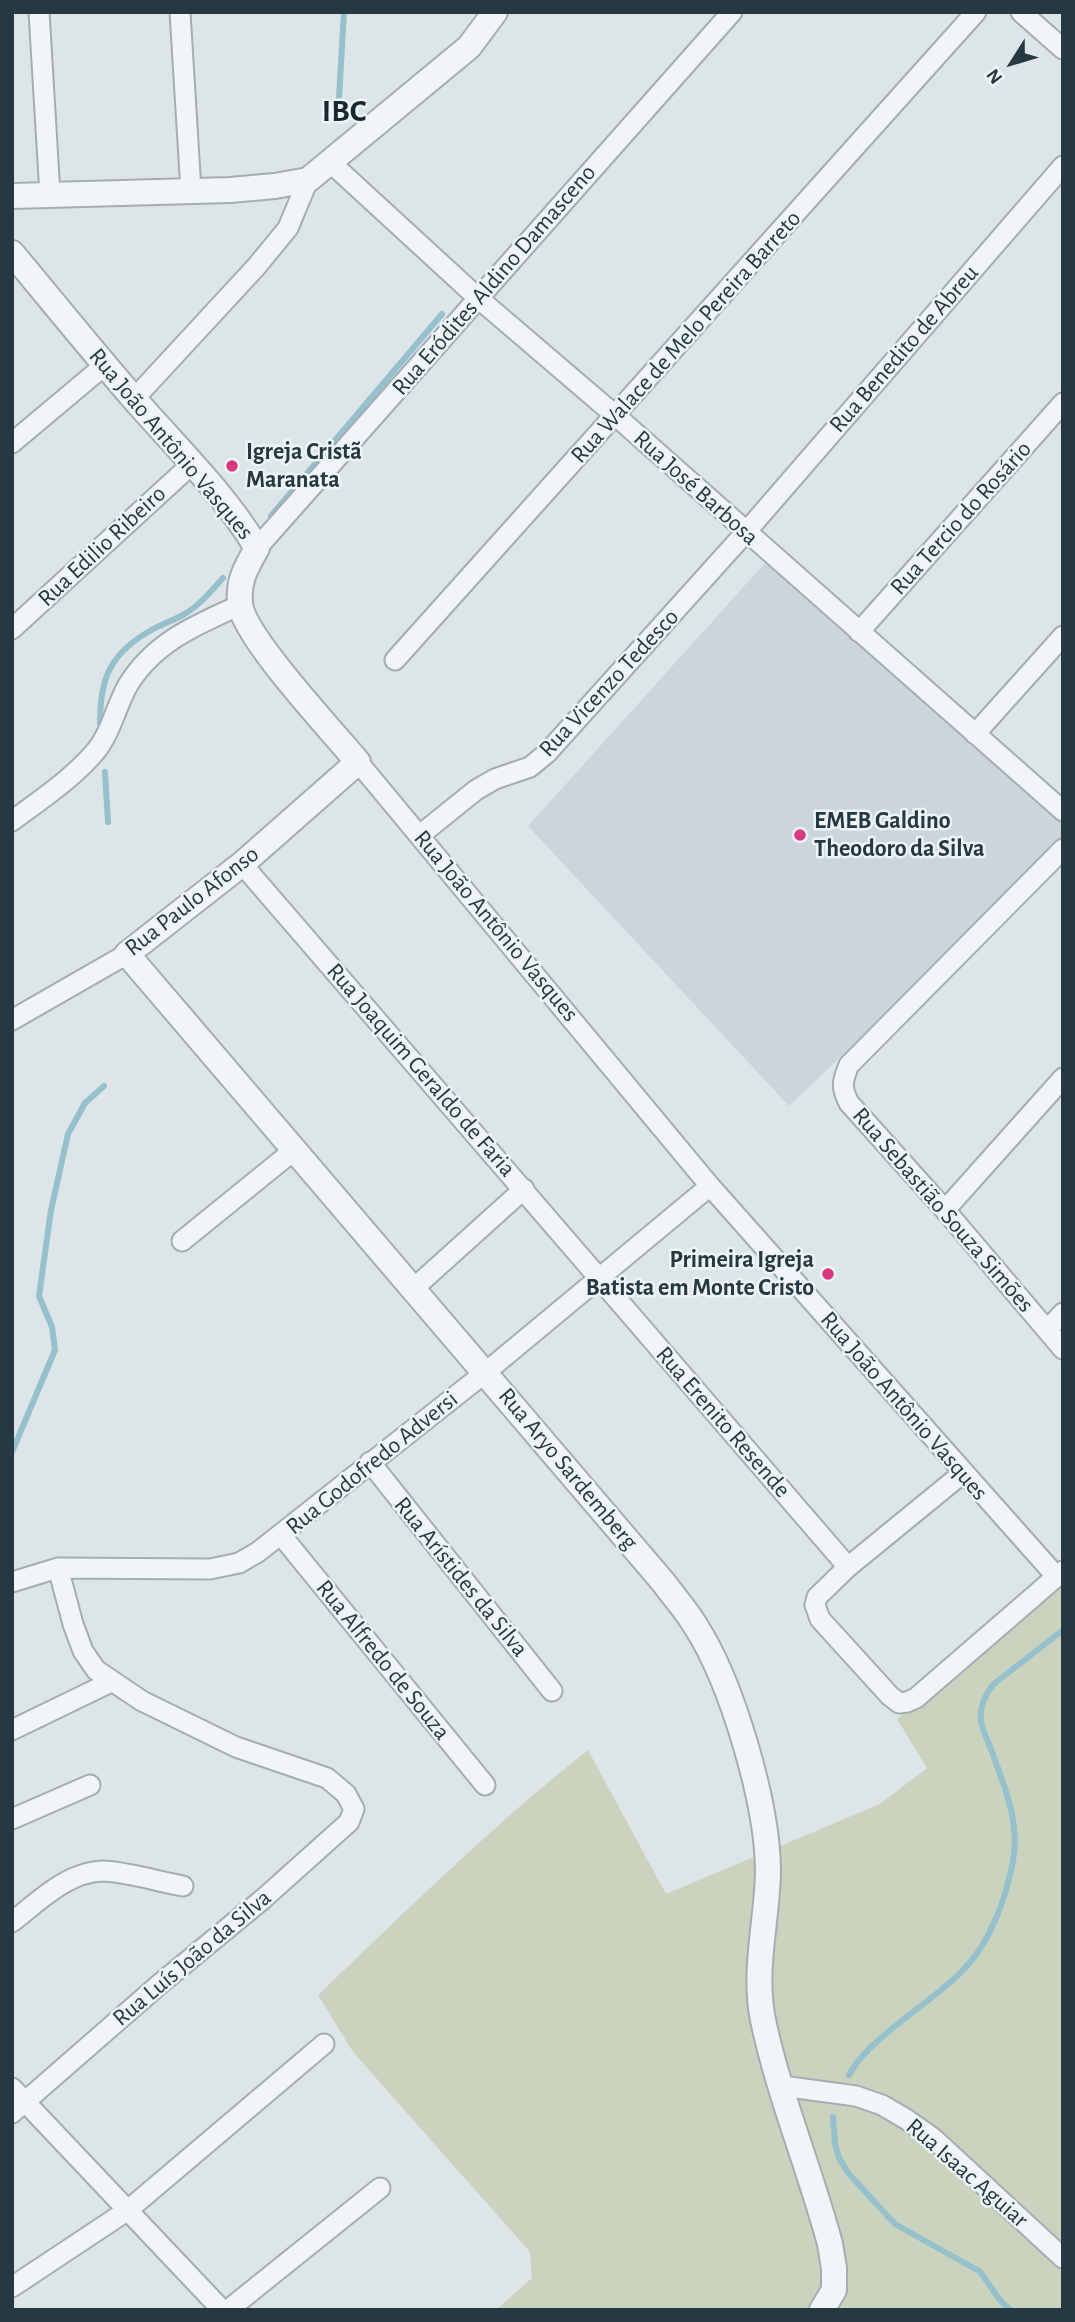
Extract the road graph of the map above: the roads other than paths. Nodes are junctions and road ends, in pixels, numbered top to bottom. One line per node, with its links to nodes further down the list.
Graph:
1 (39, 12): 12 (street)
2 (180, 12): 11 (street)
3 (495, 12): 8 (street)
4 (732, 12): 15 (street, Rua Eródites Aldino Damasceno)
5 (976, 12): 19 (street, Rua Walace de Melo Pereira Barreto)
6 (1021, 12): 7 (street)
7 (1063, 49)
8 (331, 163): 10 (street); 15 (street, Rua José Barbosa)
9 (1063, 166): 22 (street, Rua Benedito de Abreu)
10 (308, 180): 11 (street); 17 (street)
11 (191, 191): 12 (street)
12 (50, 195): 13 (street)
13 (12, 196)
14 (12, 253): 16 (street, Rua João Antônio Vasques)
15 (478, 298): 19 (street, Rua José Barbosa); 23 (street, Rua Eródites Aldino Damasceno)
16 (106, 365): 17 (street, Rua João Antônio Vasques); 20 (street)
17 (134, 399): 21 (street, Rua João Antônio Vasques)
18 (1063, 403): 26 (street, Rua Tercio do Rosário)
19 (616, 416): 22 (street, Rua José Barbosa); 28 (street, Rua Walace de Melo Pereira Barreto)
20 (12, 443)
21 (192, 464): 23 (street, Rua João Antônio Vasques); 25 (street, Rua Edilio Ribeiro)
22 (746, 533): 26 (street, Rua José Barbosa); 33 (street, Rua Vicenzo Tedesco)
23 (257, 548): 24 (street, Rua João Antônio Vasques)
24 (240, 605): 30 (street, Rua João Antônio Vasques); 32 (street)
25 (12, 629)
26 (859, 632): 29 (street, Rua José Barbosa)
27 (1063, 636): 29 (street)
28 (395, 660)
29 (975, 734): 31 (street, Rua José Barbosa)
30 (358, 762): 33 (street, Rua João Antônio Vasques); 35 (street, Rua Paulo Afonso)
31 (1063, 811)
32 (12, 821)
33 (420, 835): 40 (street, Rua João Antônio Vasques)
34 (1063, 849): 42 (street, Rua Sebastião Souza Simões)
35 (242, 864): 36 (street, Rua Paulo Afonso); 41 (street, Rua Joaquim Geraldo de Faria)
36 (127, 954): 37 (street, Rua Paulo Afonso); 39 (street, Rua Aryo Sardemberg)
37 (12, 1020)
38 (1063, 1078): 42 (street)
39 (293, 1151): 43 (street); 45 (street, Rua Aryo Sardemberg)
40 (710, 1186): 44 (street, Rua Godofredo Adversi); 51 (street, Rua João Antônio Vasques)
41 (524, 1189): 44 (street, Rua Joaquim Geraldo de Faria); 45 (street)
42 (946, 1210): 47 (street, Rua Sebastião Souza Simões)
43 (182, 1241)
44 (598, 1277): 49 (street, Rua Godofredo Adversi); 53 (street, Rua Erenito Resende)
45 (413, 1289): 49 (street, Rua Aryo Sardemberg)
46 (1063, 1313): 47 (street)
47 (1047, 1330): 48 (street, Rua Sebastião Souza Simões)
48 (1063, 1349)
49 (486, 1372): 50 (street, Rua Godofredo Adversi); 66 (street, Rua Aryo Sardemberg)
50 (370, 1462): 52 (street, Rua Godofredo Adversi); 58 (street, Rua Arístides da Silva)
51 (962, 1473): 53 (street); 55 (street, Rua João Antônio Vasques)
52 (281, 1535): 54 (street, Rua Godofredo Adversi); 61 (street, Rua Alfredo de Souza)
53 (848, 1567): 55 (street)
54 (58, 1569): 56 (street, Rua Godofredo Adversi); 57 (street)
55 (1059, 1573)
56 (12, 1582)
57 (111, 1682): 59 (street); 68 (street, Rua Luís João da Silva)
58 (551, 1691)
59 (12, 1730)
60 (90, 1785): 62 (street)
61 (485, 1785)
62 (12, 1819)
63 (183, 1886): 64 (street)
64 (12, 1922)
65 (324, 2044): 70 (street)
66 (782, 2086): 71 (street, Rua Isaac Aguiar); 75 (street, Rua Aryo Sardemberg)
67 (12, 2088): 68 (street)
68 (19, 2108): 70 (street)
69 (380, 2188): 74 (street)
70 (128, 2210): 72 (street); 73 (street)
71 (1063, 2258)
72 (12, 2287)
73 (222, 2310)
74 (228, 2310)
75 (822, 2310)

